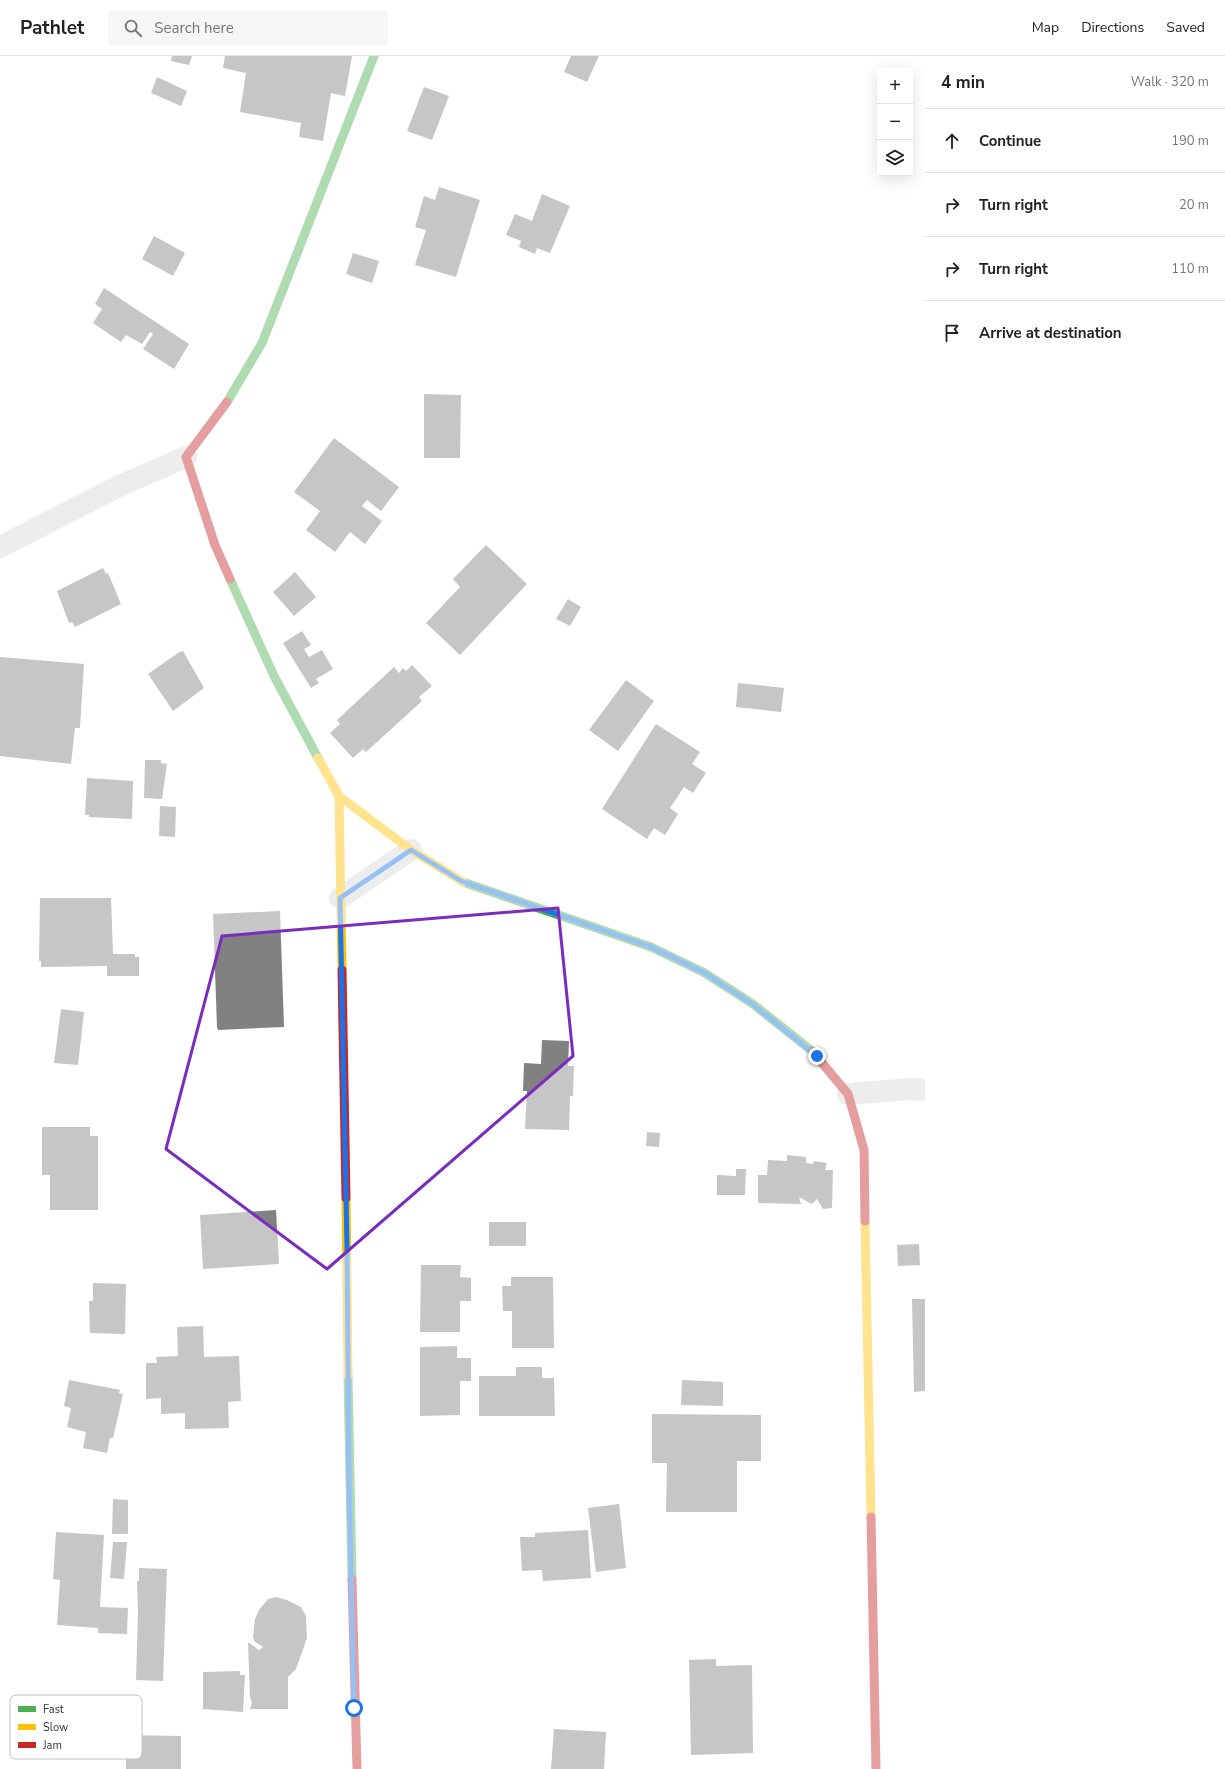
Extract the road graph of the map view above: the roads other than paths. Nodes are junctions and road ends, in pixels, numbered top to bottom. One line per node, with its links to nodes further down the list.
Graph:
1 (374, 56): 2 (street)
2 (186, 457): 3 (street); 4 (street)
3 (0, 547)
4 (339, 796): 5 (street); 6 (street)
5 (411, 850): 6 (street); 8 (street)
6 (340, 898): 9 (street)
7 (925, 1090): 8 (street)
8 (848, 1094): 10 (street)
9 (357, 1769)
10 (876, 1769)

